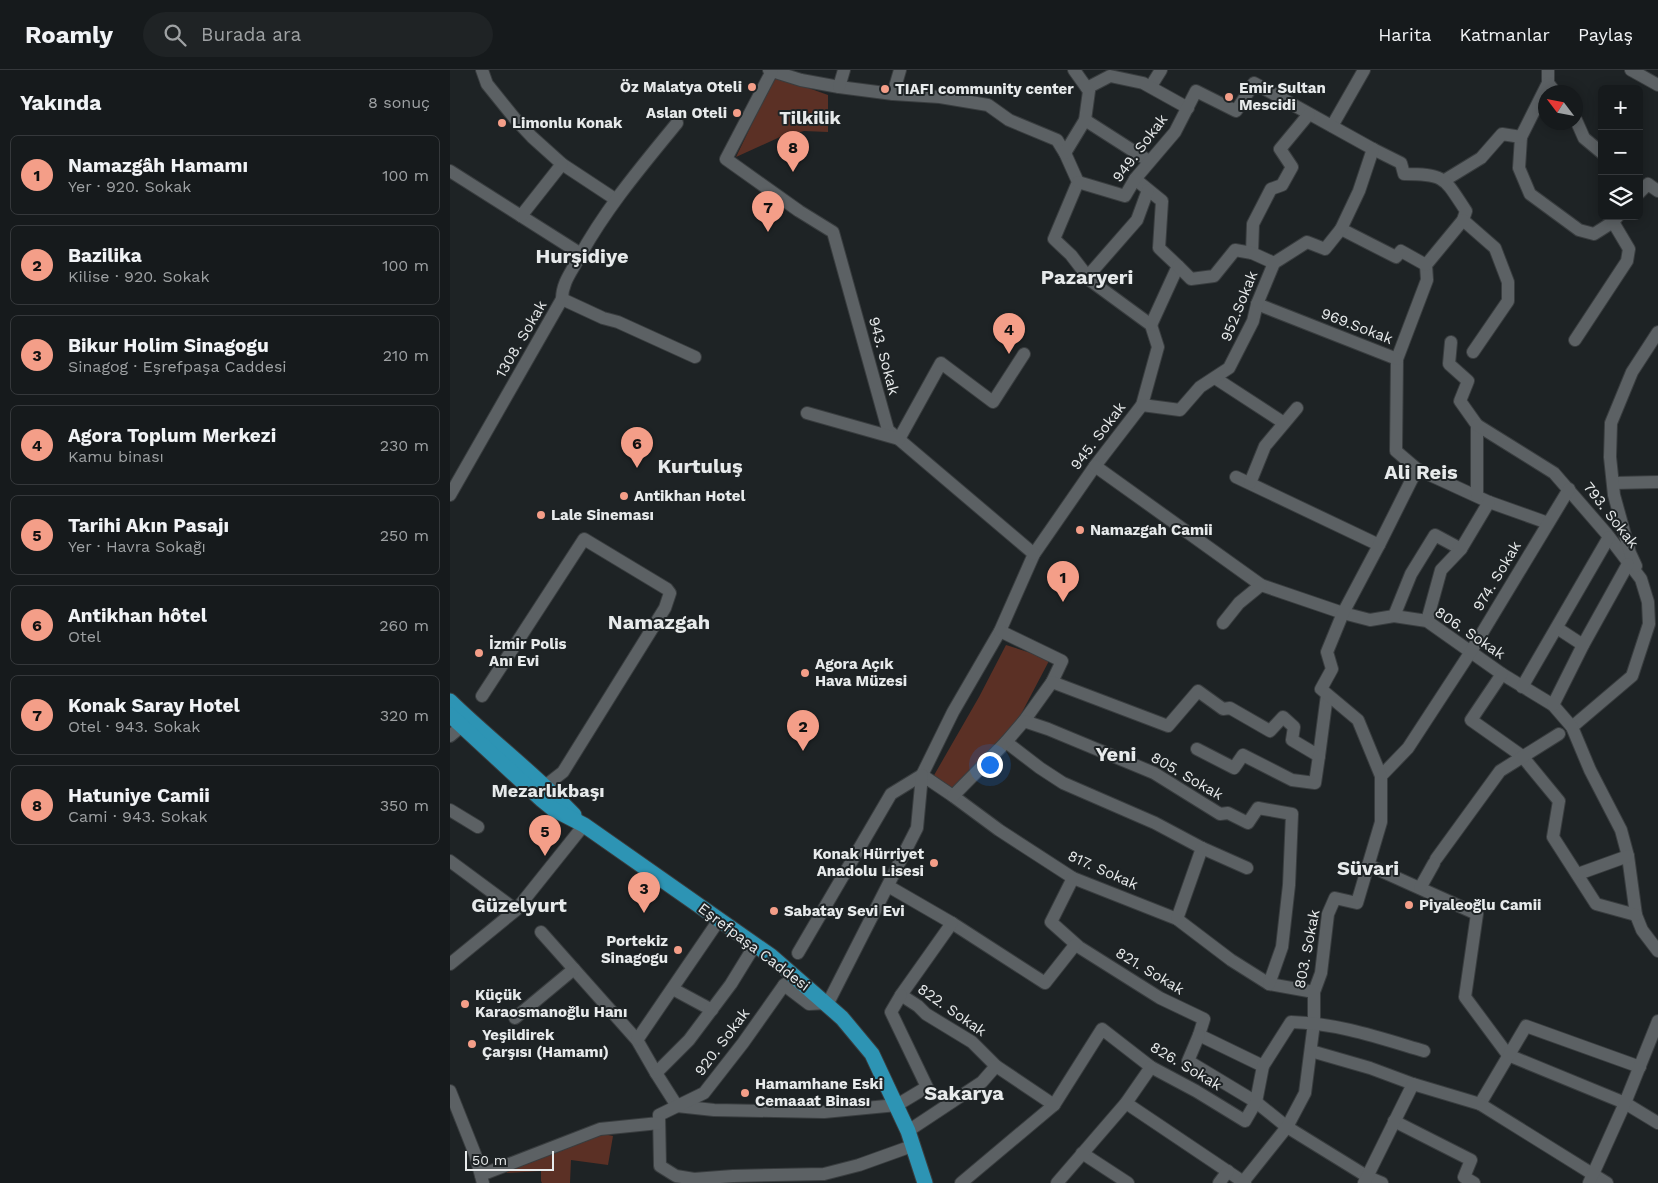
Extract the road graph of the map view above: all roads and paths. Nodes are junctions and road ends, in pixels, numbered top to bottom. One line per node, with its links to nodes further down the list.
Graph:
1 (482, 70): 28 (street)
2 (844, 70): 13 (street)
3 (900, 70): 15 (street)
4 (1074, 70): 14 (street)
5 (1160, 70): 12 (street)
6 (1364, 70): 21 (street)
7 (1548, 70): 10 (street)
8 (1631, 70): 11 (street)
9 (770, 71): 13 (street); 64 (street, 943. Sokak)
10 (1550, 85)
11 (1658, 85)
12 (1151, 86): 14 (street); 16 (street)
13 (839, 87): 15 (street)
14 (1087, 88): 19 (street)
15 (893, 94): 26 (street)
16 (1188, 108): 18 (street, 949. Sokak); 27 (street, 949. Sokak)
17 (1538, 109): 23 (street)
18 (1309, 114): 21 (street, 949. Sokak); 42 (street)
19 (1085, 120): 26 (street); 27 (street)
20 (677, 123): 36 (street, 1308. Sokak)
21 (1332, 126): 24 (street, 949. Sokak)
22 (1580, 130): 25 (street)
23 (1521, 137): 31 (street); 39 (street)
24 (1373, 149): 31 (street, 949. Sokak); 41 (street, 952.Sokak)
25 (1598, 150)
26 (1065, 153): 32 (street)
27 (1149, 161): 30 (street, 949. Sokak)
28 (562, 164): 36 (street); 37 (street)
29 (450, 171): 37 (street)
30 (1135, 179): 32 (street, 949. Sokak); 34 (street)
31 (1445, 180): 38 (street)
32 (1078, 182): 47 (street)
33 (1643, 189): 35 (street)
34 (1148, 190): 46 (street); 47 (street)
35 (1658, 191)
36 (616, 199): 43 (street, 1308. Sokak)
37 (521, 216): 43 (street)
38 (1463, 220): 45 (street); 54 (street)
39 (1614, 220)
40 (1615, 220): 52 (street)
41 (1341, 229): 44 (street, 952.Sokak); 45 (street)
42 (1252, 253): 44 (street); 46 (street)
43 (581, 254): 48 (street, 1308. Sokak)
44 (1274, 263): 49 (street, 952.Sokak)
45 (1426, 265): 57 (street)
46 (1178, 266): 50 (street)
47 (1088, 276): 50 (street)
48 (562, 299): 56 (street); 72 (street, 1308. Sokak)
49 (1257, 304): 57 (street, 969.Sokak); 58 (street, 952.Sokak)
50 (1150, 325): 59 (street, 945. Sokak)
51 (1658, 332): 70 (street)
52 (1575, 340)
53 (1451, 342): 63 (street)
54 (1473, 352)
55 (1024, 354): 64 (street)
56 (695, 357)
57 (1398, 359): 66 (street, 969.Sokak)
58 (1215, 378): 59 (street, 952.Sokak); 62 (street)
59 (1142, 405): 65 (street, 945. Sokak)
60 (1297, 408): 62 (street)
61 (807, 413): 64 (street)
62 (1284, 423): 69 (street)
63 (1477, 425): 71 (street, 793. Sokak); 73 (street)
64 (899, 440): 79 (street, 943. Sokak)
65 (1095, 466): 79 (street, 945. Sokak); 82 (street, 806. Sokak)
66 (1417, 469): 73 (street, 969.Sokak); 77 (street)
67 (1236, 477): 69 (street)
68 (1658, 482): 70 (street)
69 (1250, 483): 77 (street)
70 (1612, 483): 81 (street)
71 (1570, 489): 75 (street, 974. Sokak); 76 (street, 793. Sokak)
72 (450, 495)
73 (1477, 495): 74 (street, 969.Sokak)
74 (1489, 502): 75 (street, 969.Sokak); 78 (street)
75 (1548, 523): 91 (street, 974. Sokak)
76 (1609, 537): 80 (street, 793. Sokak); 88 (street)
77 (1379, 546): 83 (street)
78 (1461, 549): 84 (street); 85 (street)
79 (1034, 554): 89 (street)
80 (1628, 564): 81 (street, 793. Sokak); 90 (street)
81 (1641, 580): 101 (street, 793. Sokak)
82 (1261, 585): 83 (street, 806. Sokak); 86 (street)
83 (1343, 613): 84 (street, 806. Sokak); 95 (street)
84 (1394, 616): 85 (street, 806. Sokak)
85 (1427, 621): 91 (street, 806. Sokak)
86 (1223, 623)
87 (654, 625): 96 (street); 110 (street); 110 (street)
88 (1557, 628): 90 (street); 94 (street)
89 (1000, 631): 93 (street); 108 (street)
90 (1583, 645): 98 (street)
91 (1470, 653): 92 (street, 806. Sokak); 109 (street, 974. Sokak)
92 (1502, 674): 94 (street, 806. Sokak); 107 (street)
93 (1052, 682): 100 (street); 106 (street)
94 (1522, 687): 98 (street, 806. Sokak)
95 (1327, 695): 106 (street); 109 (street, 803. Sokak)
96 (482, 696)
97 (450, 701): 110 (main road)
98 (1552, 705): 101 (street, 806. Sokak)
99 (450, 716): 102 (main road)
100 (1024, 721): 104 (street); 138 (street, 805. Sokak)
101 (1572, 727): 117 (street, 806. Sokak)
102 (456, 731): 110 (main road)
103 (1559, 734): 107 (street)
104 (1006, 742): 111 (street); 116 (street)
105 (1197, 749): 106 (street)
106 (1320, 756)
107 (1522, 756): 121 (street); 124 (street)
108 (922, 775): 111 (street, 817. Sokak); 123 (street); 134 (street)
109 (1381, 776): 119 (street, 803. Sokak)
110 (542, 785): 112 (main road, Eşrefpaşa Caddesi); 112 (main road); 114 (main road, Eşrefpaşa Caddesi)
111 (953, 796): 122 (street, 817. Sokak)
112 (553, 809): 114 (main road, Eşrefpaşa Caddesi)
113 (450, 810): 115 (street)
114 (584, 825): 125 (street); 128 (main road, Eşrefpaşa Caddesi)
115 (478, 827)
116 (1202, 848): 120 (street); 127 (street)
117 (1628, 856): 121 (street); 126 (street, 806. Sokak)
118 (450, 861): 125 (street)
119 (1368, 865): 124 (street); 140 (street, 803. Sokak)
120 (1247, 868)
121 (1578, 874): 126 (street)
122 (1072, 878): 127 (street, 817. Sokak); 132 (street, 821. Sokak)
123 (888, 886): 129 (street); 142 (street)
124 (1420, 888): 152 (street)
125 (516, 910): 135 (street)
126 (1636, 915): 133 (street, 806. Sokak)
127 (1177, 919): 138 (street, 817. Sokak)
128 (719, 920): 131 (main road, Eşrefpaşa Caddesi); 139 (street)
129 (952, 923): 132 (street); 141 (street, 822. Sokak)
130 (541, 932): 136 (street)
131 (755, 944): 137 (main road, Eşrefpaşa Caddesi); 143 (street)
132 (1075, 945): 147 (street, 821. Sokak)
133 (1658, 951)
134 (798, 953)
135 (450, 964)
136 (574, 969): 144 (street); 148 (street)
137 (790, 981): 142 (main road, Eşrefpaşa Caddesi); 166 (street, 920. Sokak)
138 (1270, 984): 140 (street, 817. Sokak)
139 (673, 989): 143 (street); 148 (street)
140 (1314, 992): 146 (street, 803. Sokak)
141 (901, 995): 153 (street, 822. Sokak); 164 (street)
142 (828, 1003): 164 (main road, Eşrefpaşa Caddesi)
143 (712, 1010): 157 (street)
144 (515, 1018)
145 (1658, 1021): 149 (street)
146 (1314, 1023): 150 (street, 803. Sokak); 151 (street); 154 (street, 826. Sokak)
147 (1199, 1035): 154 (street); 160 (street)
148 (637, 1040): 157 (street)
149 (1655, 1040): 156 (street)
150 (1312, 1051): 158 (street); 170 (street, 803. Sokak)
151 (1424, 1051)
152 (1508, 1055): 156 (street); 162 (street); 163 (street)
153 (996, 1066): 165 (street, 822. Sokak); 171 (street)
154 (1263, 1066): 160 (street, 826. Sokak)
155 (1150, 1067): 160 (street, 826. Sokak); 161 (street); 165 (street, 826. Sokak)
156 (1640, 1067): 162 (street)
157 (656, 1073): 166 (street)
158 (1413, 1084): 163 (street); 167 (street)
159 (450, 1091): 175 (street)
160 (1256, 1102): 170 (street)
161 (1126, 1103): 173 (street); 174 (street)
162 (1625, 1103): 169 (street); 178 (street)
163 (1480, 1104): 178 (street)
164 (897, 1105): 166 (street); 171 (main road, Eşrefpaşa Caddesi)
165 (1054, 1105): 183 (street, 826. Sokak)
166 (677, 1106): 168 (street, 920. Sokak)
167 (1394, 1121): 179 (street); 188 (street)
168 (659, 1123): 175 (street); 180 (street)
169 (1658, 1123)
170 (1287, 1127): 179 (street); 181 (street, 803. Sokak)
171 (908, 1131): 172 (main road, Eşrefpaşa Caddesi)
172 (912, 1146): 177 (street); 182 (main road, Eşrefpaşa Caddesi)
173 (1082, 1154): 184 (street); 185 (street)
174 (1228, 1171): 181 (street); 186 (street)
175 (482, 1179)
176 (734, 1179): 177 (street); 180 (street)
177 (828, 1179)
178 (1591, 1179): 189 (street)
179 (1366, 1180): 187 (street)
180 (693, 1181)
181 (1244, 1182)
182 (925, 1183)
183 (961, 1183)
184 (1057, 1183)
185 (1128, 1183)
186 (1219, 1183)
187 (1382, 1183)
188 (1474, 1183)
189 (1607, 1183)

